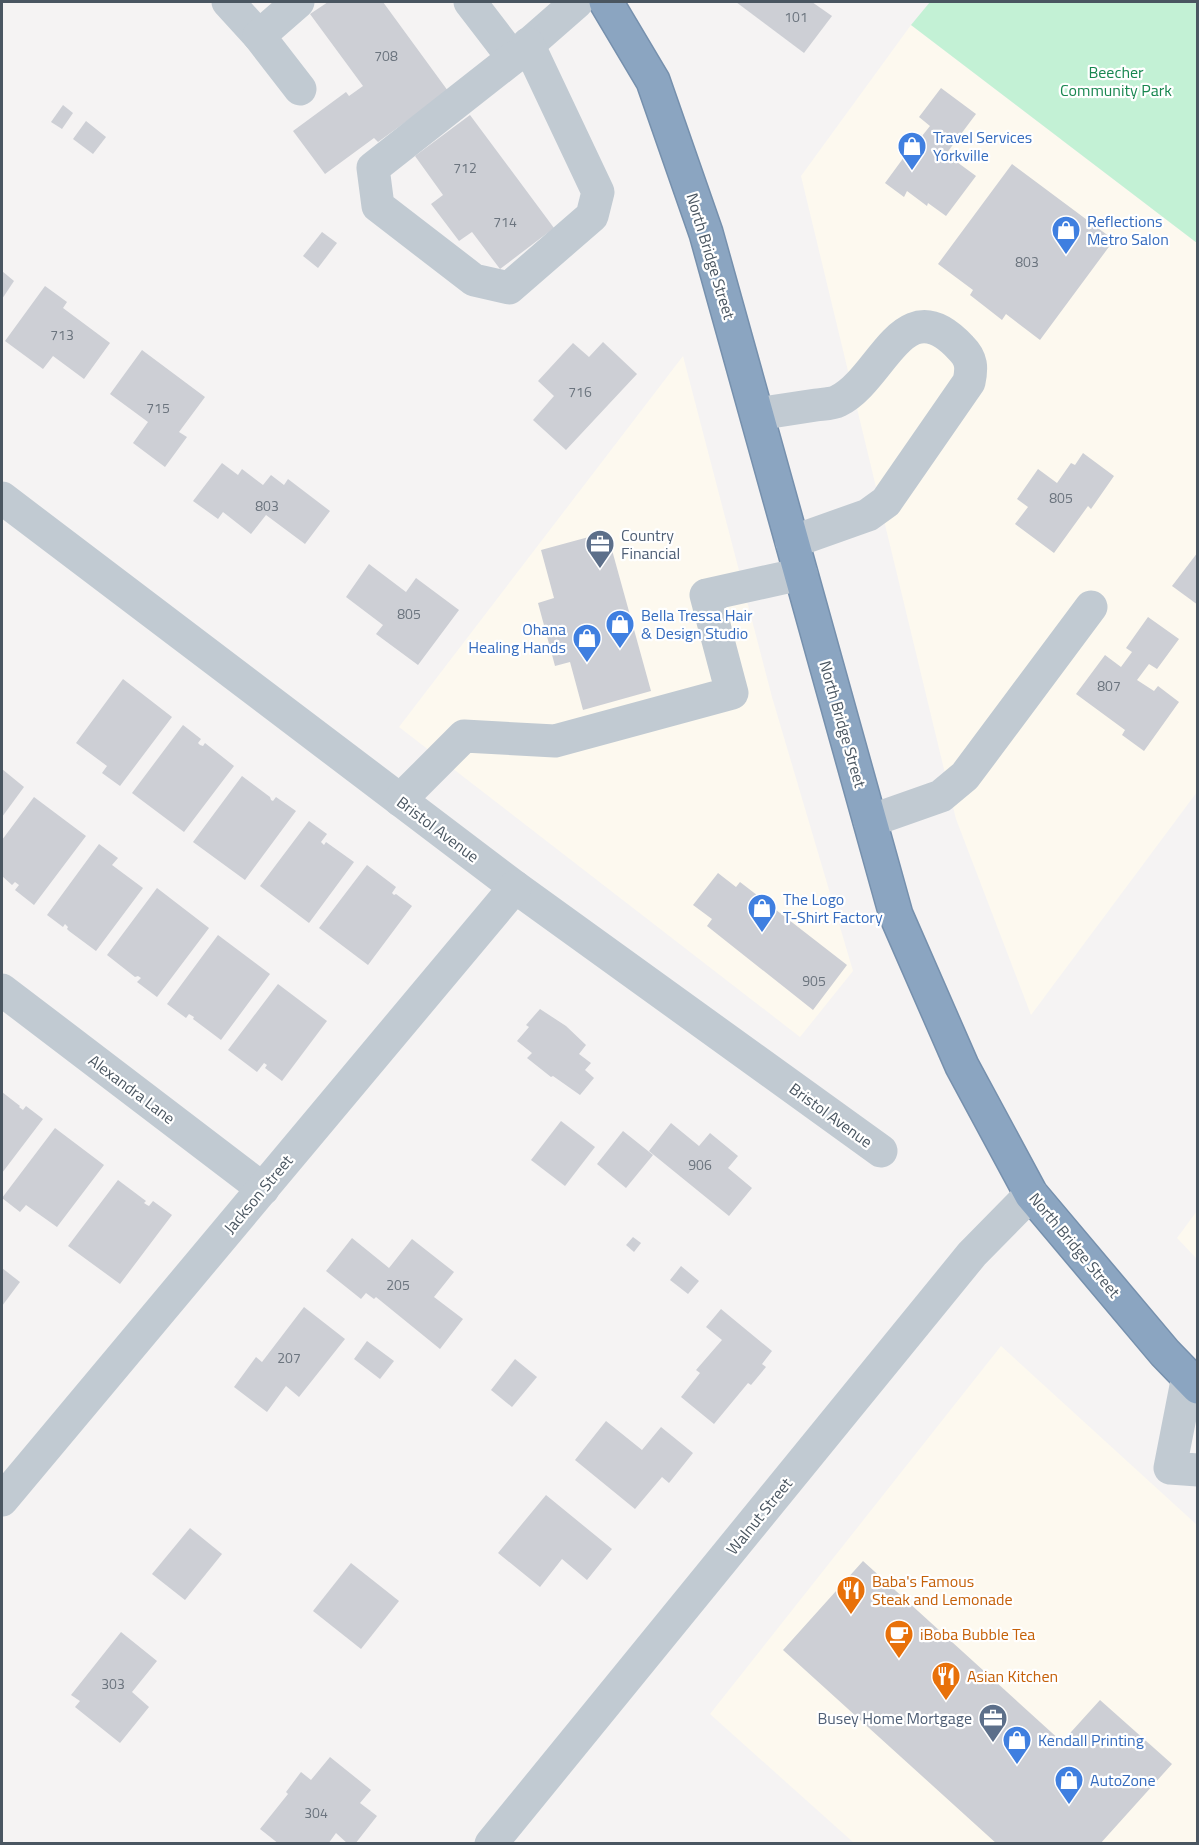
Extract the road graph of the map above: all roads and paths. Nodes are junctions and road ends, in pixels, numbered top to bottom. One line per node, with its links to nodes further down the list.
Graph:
1 (228, 2): 6 (street)
2 (298, 2): 6 (street)
3 (470, 2): 7 (street)
4 (577, 2): 7 (street)
5 (606, 2): 9 (highway, North Bridge Street)
6 (259, 36): 8 (street)
7 (521, 51): 7 (street)
8 (300, 89)
9 (757, 414): 11 (highway, North Bridge Street); 11 (street)
10 (2, 498): 14 (street, Bristol Avenue)
11 (792, 542): 12 (highway, North Bridge Street)
12 (801, 574): 14 (street); 15 (highway, North Bridge Street)
13 (1091, 607): 15 (street)
14 (400, 800): 16 (street, Bristol Avenue)
15 (870, 820): 20 (highway, North Bridge Street)
16 (515, 887): 18 (street, Bristol Avenue); 19 (street, Jackson Street)
17 (2, 990): 19 (street, Alexandra Lane)
18 (881, 1151)
19 (262, 1189): 23 (street, Jackson Street)
20 (1031, 1194): 21 (highway, North Bridge Street); 24 (street, Walnut Street)
21 (1192, 1382): 22 (street)
22 (1197, 1470)
23 (3, 1497)
24 (491, 1844)

